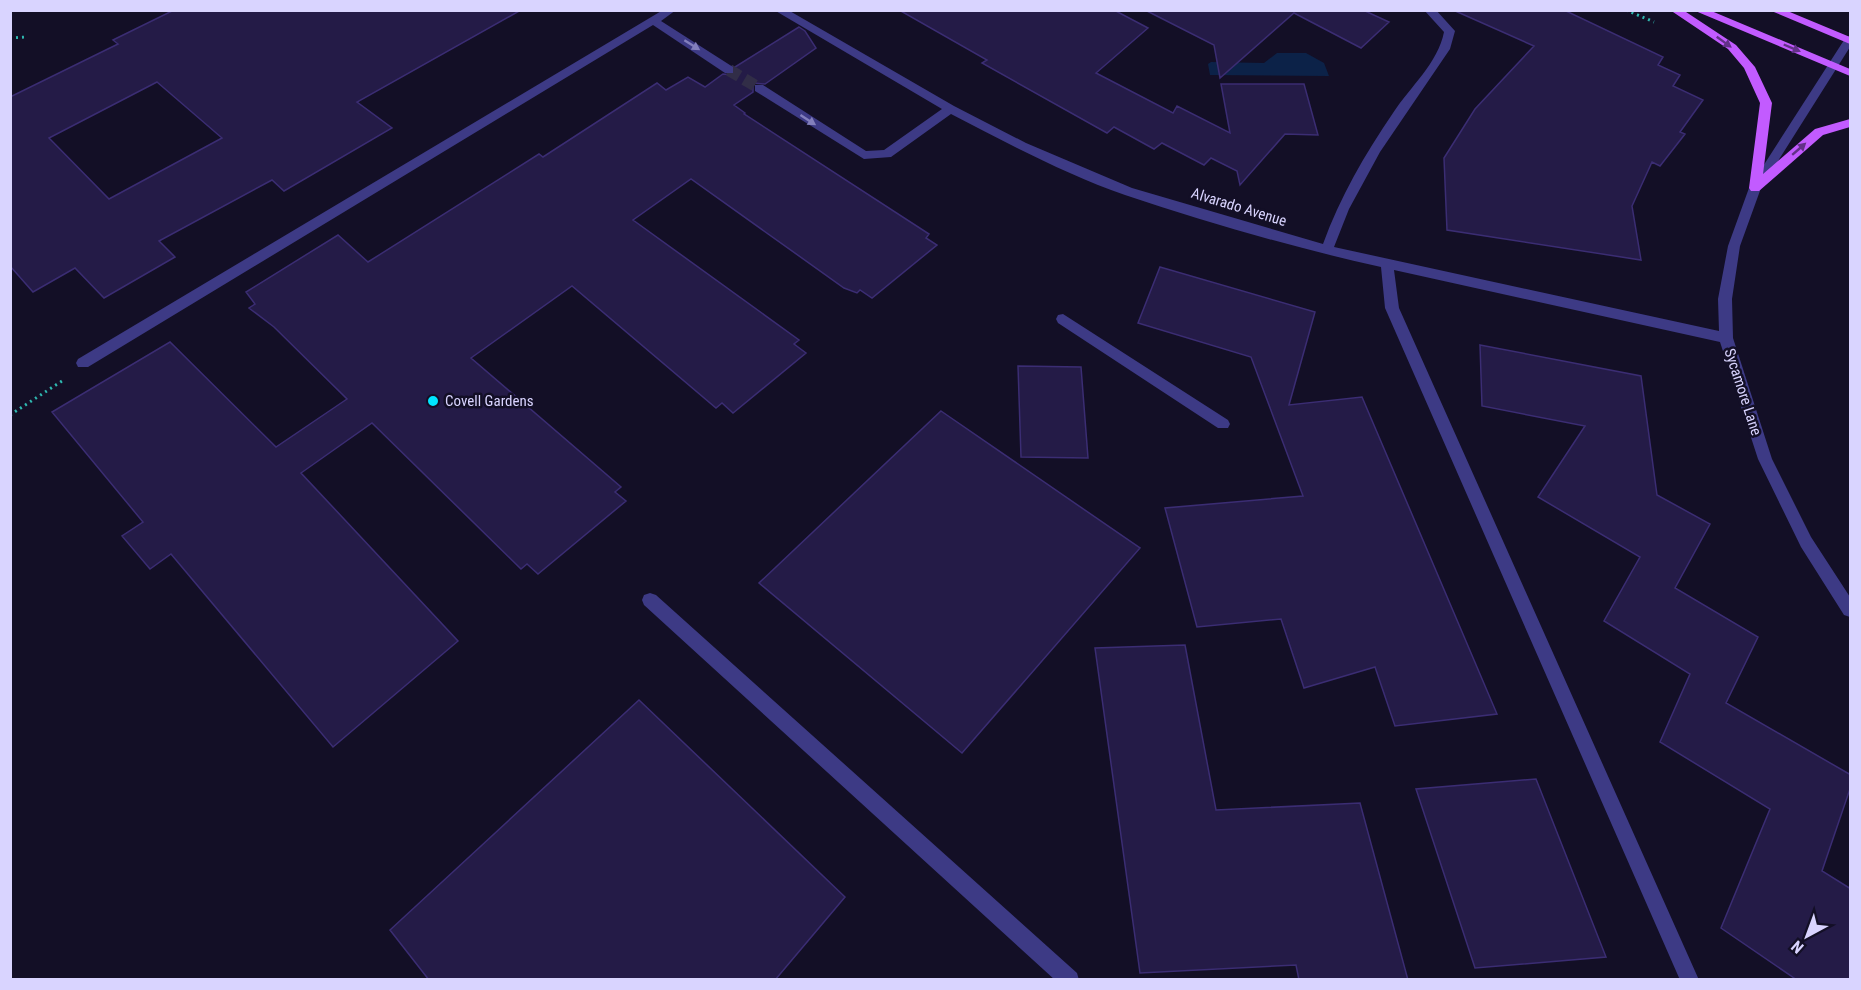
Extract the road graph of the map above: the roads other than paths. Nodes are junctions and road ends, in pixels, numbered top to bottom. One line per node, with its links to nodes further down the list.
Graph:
1 (671, 10): 7 (street)
2 (779, 10): 13 (street, Alvarado Avenue)
3 (1429, 10): 16 (street)
4 (1675, 10): 15 (main road, one-way to 15)
5 (1698, 10): 9 (main road, one-way to 9)
6 (1774, 10): 8 (main road)
7 (654, 21): 10 (street, one-way to 10); 20 (street)
8 (1850, 40): 9 (street, Sycamore Lane)
9 (1833, 66): 11 (main road); 15 (street, Sycamore Lane)
10 (729, 70)
11 (1851, 73)
12 (759, 88): 13 (street, one-way to 13)
13 (950, 110): 16 (street, Alvarado Avenue)
14 (1851, 123): 15 (main road, one-way to 14)
15 (1755, 188): 19 (street, Sycamore Lane)
16 (1327, 250): 17 (street, Alvarado Avenue)
17 (1387, 263): 19 (street, Alvarado Avenue); 25 (street)
18 (1063, 319): 21 (street)
19 (1726, 338): 23 (street, Sycamore Lane)
20 (83, 363)
21 (1222, 424)
22 (650, 600): 24 (street)
23 (1851, 610)
24 (1070, 980)
25 (1690, 980)

